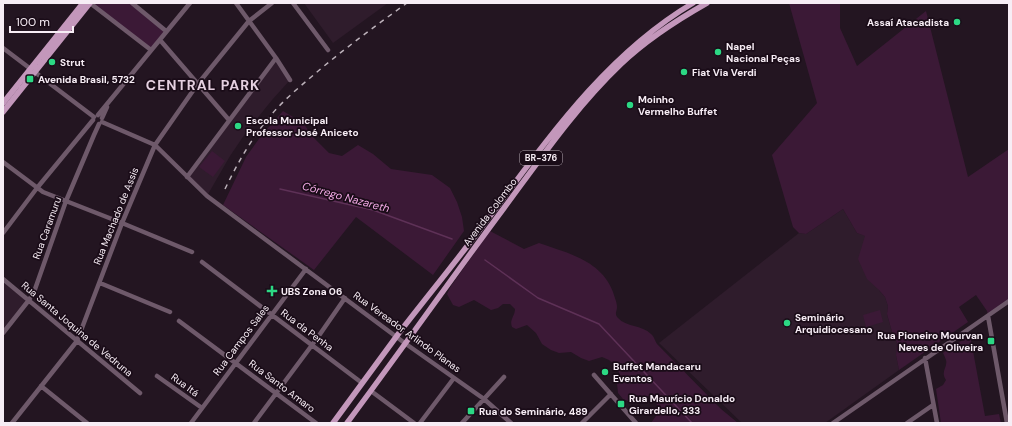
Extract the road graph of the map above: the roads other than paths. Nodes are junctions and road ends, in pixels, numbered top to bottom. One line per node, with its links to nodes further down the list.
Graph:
1 (83, 3): 19 (main road)
2 (90, 3): 16 (street); 19 (main road)
3 (132, 3): 13 (street)
4 (190, 3): 13 (street)
5 (236, 3): 12 (street)
6 (272, 3): 12 (street, Rua Machado de Assis)
7 (293, 3): 17 (street)
8 (689, 3): 11 (street)
9 (693, 3): 11 (main road, Avenida Colombo / BR-376)
10 (707, 3): 50 (main road, Avenida Colombo / BR-376)
11 (677, 12): 48 (main road, Avenida Colombo / BR-376)
12 (249, 21): 18 (street); 21 (street, Rua Machado de Assis)
13 (166, 32): 14 (street)
14 (160, 40): 16 (street); 21 (street)
15 (3, 48): 19 (street)
16 (151, 50): 23 (street)
17 (328, 50)
18 (276, 58): 20 (street); 26 (street)
19 (32, 71): 22 (main road); 24 (main road); 25 (street)
20 (290, 80)
21 (198, 85): 26 (street); 28 (street, Rua Machado de Assis)
22 (3, 103)
23 (108, 103): 25 (street); 27 (street, Rua Caramuru)
24 (3, 112)
25 (95, 117): 27 (street); 27 (street); 31 (street)
26 (229, 120): 30 (street)
27 (101, 122): 28 (street); 32 (street, Rua Caramuru)
28 (155, 145): 30 (street, Rua Vereador Arlindo Planas); 33 (street, Rua Machado de Assis)
29 (3, 162): 31 (street)
30 (187, 177): 37 (street, Rua Vereador Arlindo Planas)
31 (37, 188): 32 (street); 34 (street)
32 (66, 201): 33 (street); 41 (street, Rua Caramuru)
33 (122, 223): 35 (street); 39 (street, Rua Machado de Assis)
34 (3, 233)
35 (192, 252)
36 (202, 262): 44 (street, Rua da Penha)
37 (306, 268): 40 (street, Rua Vereador Arlindo Planas); 44 (street, Rua Campos Sales)
38 (3, 279): 41 (street, Rua Santa Joquina de Vedruna)
39 (100, 283): 43 (street); 49 (street, Rua Machado de Assis)
40 (345, 298): 48 (street, Rua Vereador Arlindo Planas); 51 (street)
41 (29, 300): 47 (street, Rua Caramuru); 49 (street, Rua Santa Joquina de Vedruna)
42 (1009, 301): 45 (street)
43 (170, 312)
44 (272, 315): 51 (street, Rua da Penha); 53 (street, Rua Campos Sales)
45 (988, 316): 52 (street); 85 (street)
46 (179, 321): 53 (street, Rua Santo Amaro)
47 (3, 333)
48 (397, 337): 50 (street, Rua Vereador Arlindo Planas); 58 (main road, Avenida Colombo / BR-376)
49 (78, 340): 59 (street, Rua Machado de Assis); 61 (street, Rua Santa Joquina de Vedruna)
50 (406, 344): 57 (street, Rua Vereador Arlindo Planas); 60 (main road, Avenida Colombo / BR-376)
51 (312, 345): 58 (street, Rua da Penha); 62 (street)
52 (925, 358): 65 (street); 82 (street)
53 (236, 363): 62 (street, Rua Santo Amaro); 67 (street, Rua Campos Sales)
54 (594, 375): 63 (street)
55 (157, 376): 67 (street, Rua Itá)
56 (504, 377): 64 (street)
57 (454, 378): 64 (street, Rua Vereador Arlindo Planas); 77 (street)
58 (362, 383): 66 (main road, Avenida Colombo / BR-376)
59 (41, 386): 69 (street, Rua Machado de Assis); 70 (street)
60 (371, 391): 68 (main road, Avenida Colombo / BR-376); 76 (street)
61 (140, 393)
62 (276, 393): 72 (street); 73 (street, Rua Santo Amaro)
63 (611, 394): 80 (street); 81 (street)
64 (484, 399): 78 (street); 79 (street, Rua Vereador Arlindo Planas)
65 (933, 405): 83 (street); 84 (street)
66 (345, 407): 68 (main road); 74 (main road, Avenida Colombo / BR-376)
67 (202, 408): 71 (street, Rua Campos Sales)
68 (354, 414): 75 (main road, Avenida Colombo / BR-376)
69 (12, 423)
70 (87, 423)
71 (191, 423)
72 (254, 423)
73 (316, 423)
74 (333, 423)
75 (347, 423)
76 (414, 423)
77 (420, 423)
78 (462, 423)
79 (511, 423)
80 (582, 423)
81 (636, 423)
82 (833, 423)
83 (907, 423)
84 (937, 423)
85 (1007, 423)

